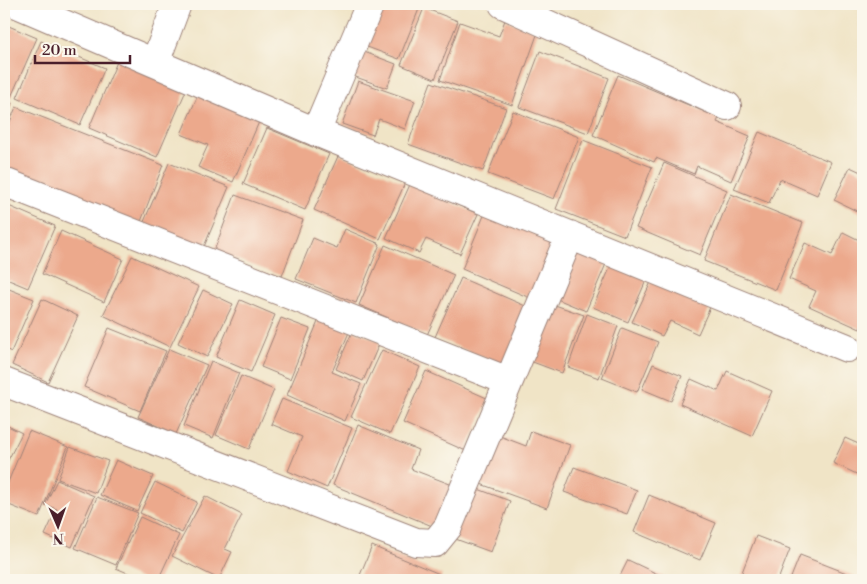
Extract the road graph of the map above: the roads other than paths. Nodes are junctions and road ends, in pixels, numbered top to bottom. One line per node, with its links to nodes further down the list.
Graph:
1 (17, 4): 5 (street)
2 (177, 4): 6 (street)
3 (370, 4): 8 (street)
4 (503, 4): 7 (street)
5 (66, 13): 6 (street)
6 (155, 63): 8 (street)
7 (727, 106)
8 (316, 132): 10 (street)
9 (4, 182): 12 (street)
10 (570, 235): 11 (street); 12 (street)
11 (847, 348)
12 (508, 381): 13 (street)
13 (4, 382)

